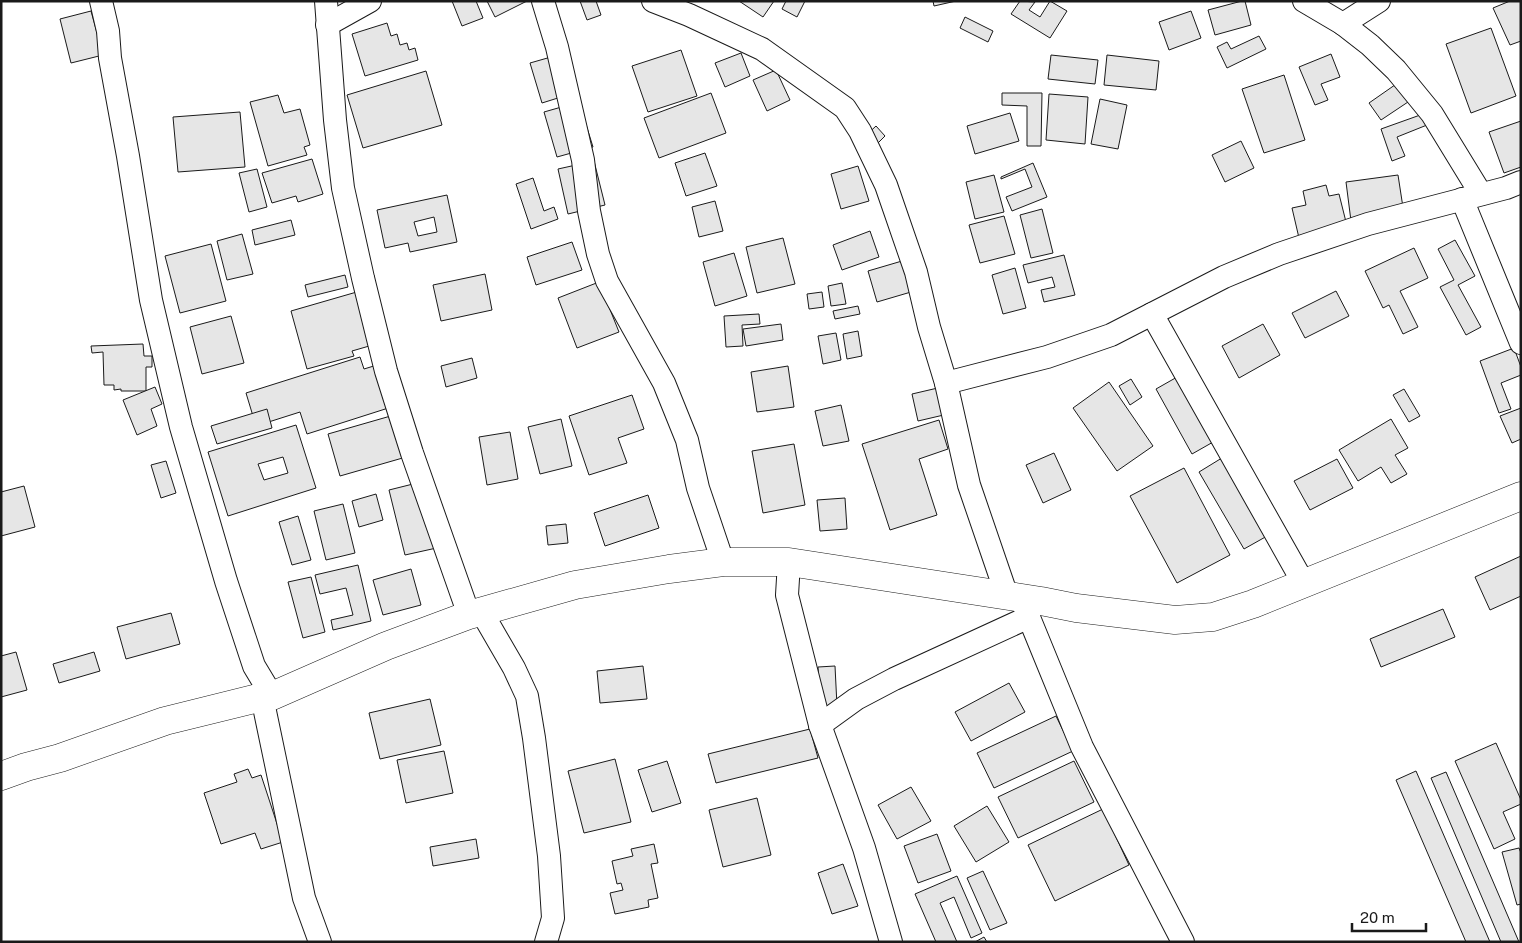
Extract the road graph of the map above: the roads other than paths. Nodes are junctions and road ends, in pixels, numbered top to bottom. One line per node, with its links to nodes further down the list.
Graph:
1 (101, 1): 21 (street)
2 (326, 1): 9 (street)
3 (370, 1): 9 (street)
4 (543, 1): 16 (street)
5 (653, 1): 14 (street)
6 (1304, 1): 8 (street)
7 (1379, 1): 8 (street)
8 (1343, 24): 11 (street)
9 (327, 25): 20 (street)
10 (1521, 182): 11 (street)
11 (1471, 196): 12 (street); 13 (street)
12 (1152, 314): 14 (street); 18 (street)
13 (1521, 343)
14 (946, 383): 19 (street)
15 (1521, 496): 18 (street)
16 (723, 562): 17 (street); 20 (street)
17 (789, 562): 19 (street); 22 (street)
18 (1304, 584): 19 (street)
19 (1019, 604): 22 (street); 27 (street)
20 (475, 613): 21 (street); 25 (street)
21 (267, 696): 23 (street); 24 (street)
22 (820, 725): 26 (street)
23 (1, 776)
24 (320, 942)
25 (546, 942)
26 (891, 942)
27 (1183, 942)

